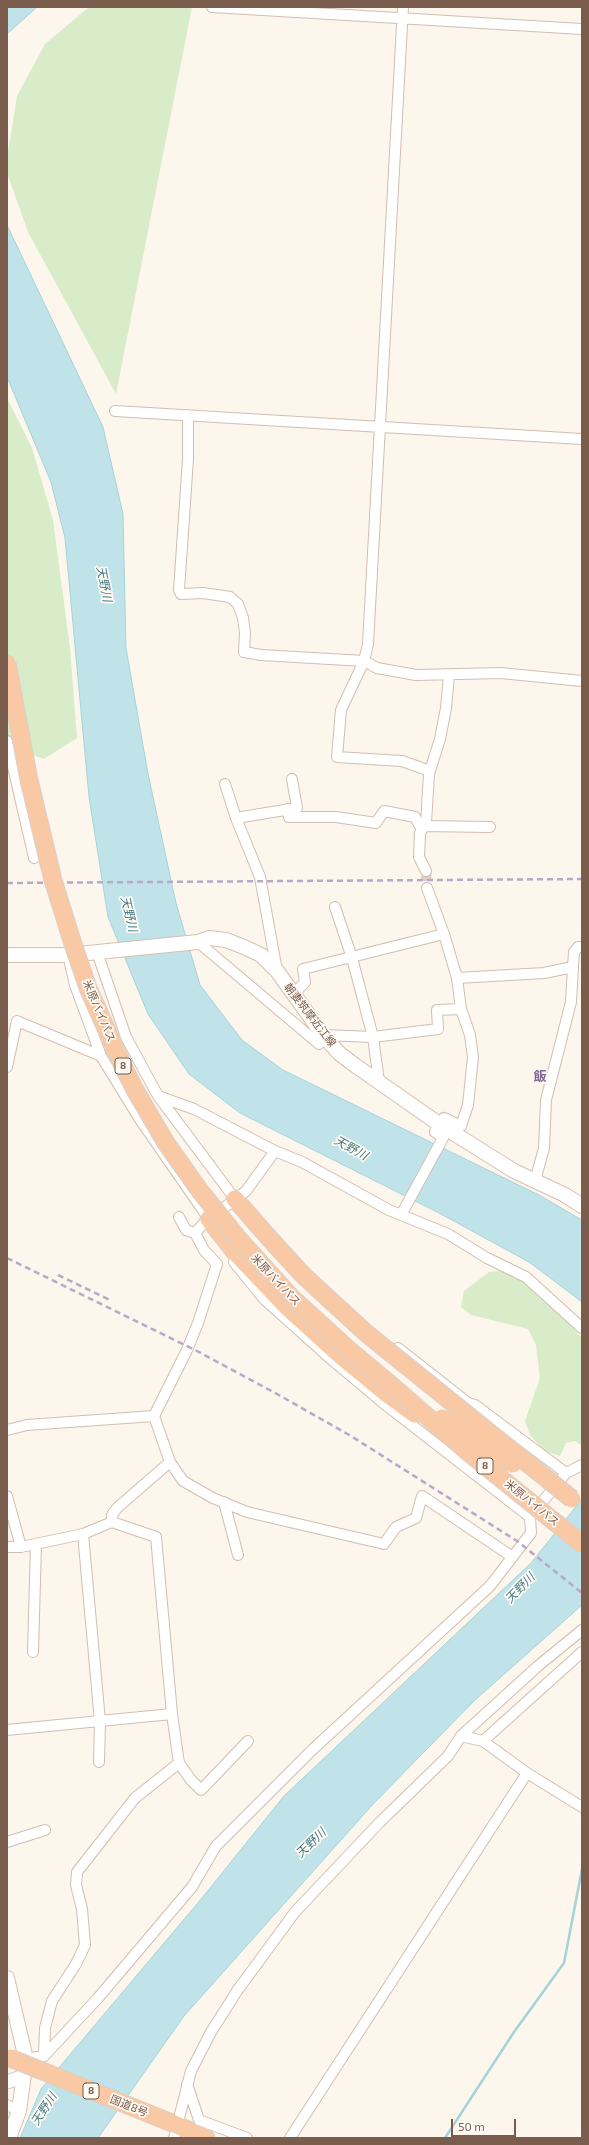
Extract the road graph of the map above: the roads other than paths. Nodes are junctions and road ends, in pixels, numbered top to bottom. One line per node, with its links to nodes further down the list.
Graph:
1 (212, 7): 3 (street)
2 (403, 7): 3 (street)
3 (402, 18): 4 (street); 7 (street)
4 (582, 29)
5 (116, 411): 6 (street)
6 (188, 415): 7 (street); 9 (street)
7 (380, 426): 8 (street); 9 (street)
8 (582, 439)
9 (364, 661): 11 (street); 14 (street)
10 (7, 663): 53 (highway, 米原バイパス / 8, bridge)
11 (449, 675): 12 (street); 14 (street)
12 (582, 681)
13 (7, 741): 21 (street)
14 (430, 771): 20 (street)
15 (292, 779): 17 (street)
16 (225, 784): 18 (street)
17 (287, 809): 18 (street); 20 (street)
18 (236, 818): 33 (street)
19 (490, 827): 20 (street)
20 (423, 828): 22 (street)
21 (34, 858)
22 (426, 871)
23 (427, 888): 25 (street)
24 (335, 907): 31 (street)
25 (444, 934): 31 (street); 34 (street)
26 (194, 942): 28 (main road, 朝妻筑摩近江線); 33 (main road, 朝妻筑摩近江線); 37 (street)
27 (582, 947): 32 (street)
28 (104, 951): 30 (main road, 朝妻筑摩近江線); 42 (street)
29 (7, 955): 30 (main road, 朝妻筑摩近江線)
30 (68, 955): 39 (street)
31 (352, 958): 35 (street); 38 (street)
32 (573, 967): 34 (street); 45 (street)
33 (277, 971): 35 (main road, 朝妻筑摩近江線)
34 (457, 978): 36 (street)
35 (293, 995): 37 (main road, 朝妻筑摩近江線)
36 (461, 1009): 38 (street); 43 (street)
37 (324, 1035): 38 (street); 41 (main road, 朝妻筑摩近江線)
38 (373, 1037): 41 (street)
39 (101, 1056): 40 (street); 50 (street)
40 (7, 1067)
41 (379, 1082): 43 (main road, 朝妻筑摩近江線)
42 (158, 1096): 44 (street); 46 (street)
43 (439, 1124): 45 (main road, 朝妻筑摩近江線); 48 (street)
44 (275, 1151): 46 (street); 48 (street)
45 (535, 1181): 47 (main road, 朝妻筑摩近江線)
46 (238, 1197): 50 (street); 59 (street); 62 (highway, bridge)
47 (582, 1206)
48 (403, 1211): 52 (street)
49 (180, 1217): 51 (street)
50 (206, 1221): 51 (street); 56 (highway, bridge); 63 (street)
51 (195, 1233): 54 (street)
52 (582, 1328)
53 (391, 1385): 56 (highway, 米原バイパス / 8, bridge); 62 (highway, 米原バイパス / 8, bridge)
54 (154, 1416): 55 (street); 57 (street)
55 (7, 1430)
56 (468, 1452): 67 (highway, 米原バイパス / 8, bridge)
57 (170, 1462): 61 (street); 64 (street)
58 (582, 1465): 59 (street)
59 (566, 1473): 63 (street)
60 (7, 1496): 69 (street)
61 (224, 1502): 70 (street); 71 (street)
62 (577, 1502)
63 (530, 1517): 71 (street)
64 (112, 1522): 65 (street); 75 (street)
65 (83, 1534): 66 (street); 76 (street)
66 (36, 1544): 69 (street); 73 (street)
67 (582, 1544)
68 (7, 1547): 69 (street)
69 (20, 1547)
70 (238, 1555)
71 (511, 1556): 88 (street)
72 (582, 1630): 78 (street)
73 (33, 1652)
74 (582, 1652): 80 (street)
75 (172, 1714): 76 (street); 82 (street)
76 (100, 1721): 77 (street); 81 (street)
77 (7, 1730)
78 (461, 1736): 80 (street); 92 (street)
79 (248, 1741): 82 (street)
80 (484, 1742): 83 (street)
81 (99, 1762)
82 (179, 1763): 88 (street)
83 (527, 1773): 84 (street); 98 (street)
84 (582, 1807)
85 (45, 1830): 86 (street)
86 (7, 1842)
87 (7, 1978): 89 (main road)
88 (44, 2056): 89 (street)
89 (14, 2058): 90 (main road); 94 (highway, 国道8号 / 8, bridge)
90 (24, 2076): 91 (street); 93 (main road)
91 (7, 2082)
92 (187, 2084): 94 (street); 97 (street)
93 (13, 2108): 95 (main road)
94 (175, 2129): 96 (highway, 国道8号 / 8)
95 (9, 2138)
96 (206, 2138)
97 (247, 2138)
98 (290, 2138)

